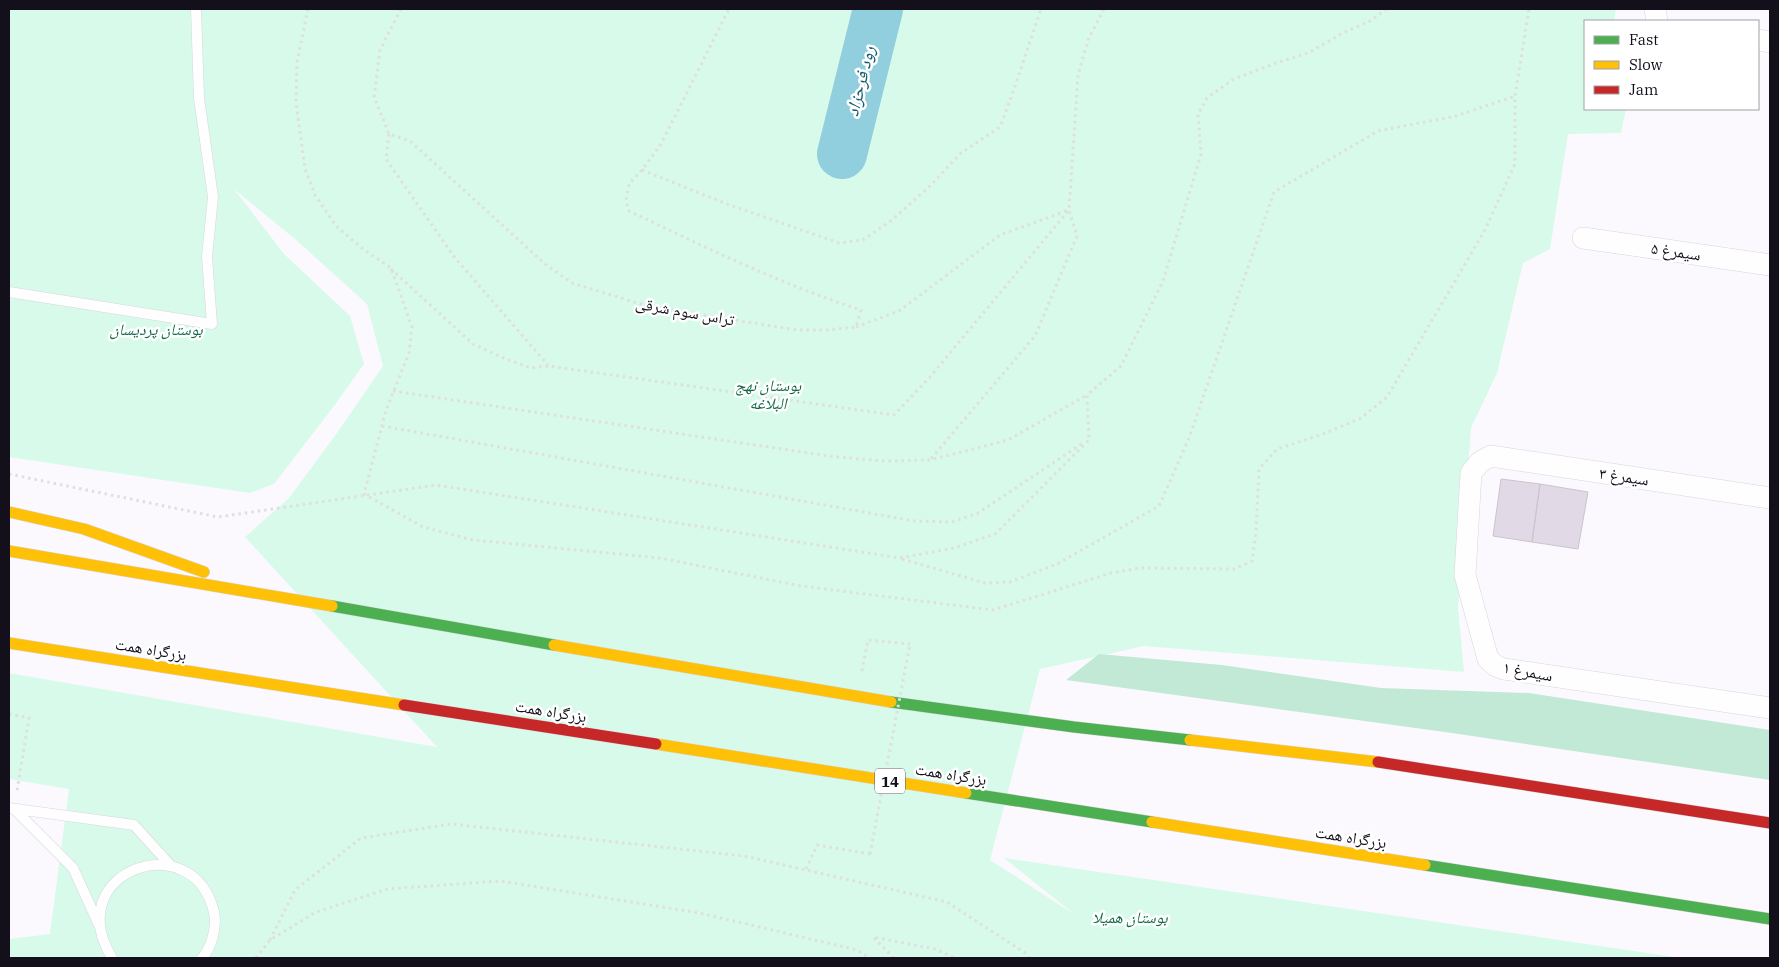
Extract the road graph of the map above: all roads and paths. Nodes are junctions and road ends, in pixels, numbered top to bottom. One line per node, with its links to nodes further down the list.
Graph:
1 (196, 9): 16 (lane)
2 (308, 9): 15 (path)
3 (401, 9): 10 (path)
4 (729, 9): 11 (path)
5 (1041, 9): 11 (path)
6 (1104, 9): 12 (path)
7 (1386, 9): 20 (path)
8 (1529, 9): 9 (path)
9 (1515, 96): 26 (path); 30 (path)
10 (388, 134): 17 (path, تراس سوم شرقی); 18 (path)
11 (642, 170): 17 (path)
12 (1070, 210): 17 (path, تراس سوم شرقی); 18 (path); 23 (path)
13 (1583, 238): 14 (street, سیمرغ ۵)
14 (1770, 265)
15 (391, 268): 18 (path); 19 (path)
16 (9, 292)
17 (856, 327)
18 (549, 366)
19 (393, 391): 21 (path); 23 (path)
20 (1088, 395): 22 (path); 23 (path)
21 (382, 426): 22 (path); 26 (path)
22 (1089, 440): 30 (path)
23 (930, 460)
24 (1480, 462): 27 (street, سیمرغ ۳); 34 (street, سیمرغ ۱)
25 (9, 474): 26 (path)
26 (364, 494): 30 (path)
27 (1770, 498)
28 (9, 512): 31 (highway)
29 (9, 551): 31 (highway)
30 (900, 558)
31 (276, 598): 37 (highway)
32 (868, 640): 39 (path, bridge)
33 (9, 643): 40 (highway, بزرگراه همت / 14)
34 (1770, 708)
35 (9, 714): 36 (path)
36 (11, 809): 38 (lane); 41 (lane)
37 (1770, 823)
38 (171, 866): 41 (lane); 43 (lane)
39 (806, 869): 42 (path); 49 (path)
40 (1770, 919)
41 (99, 926): 44 (lane)
42 (270, 940): 45 (path); 46 (path)
43 (204, 957)
44 (112, 958)
45 (256, 958)
46 (870, 958)
47 (894, 958): 48 (path)
48 (955, 958)
49 (1030, 958)

